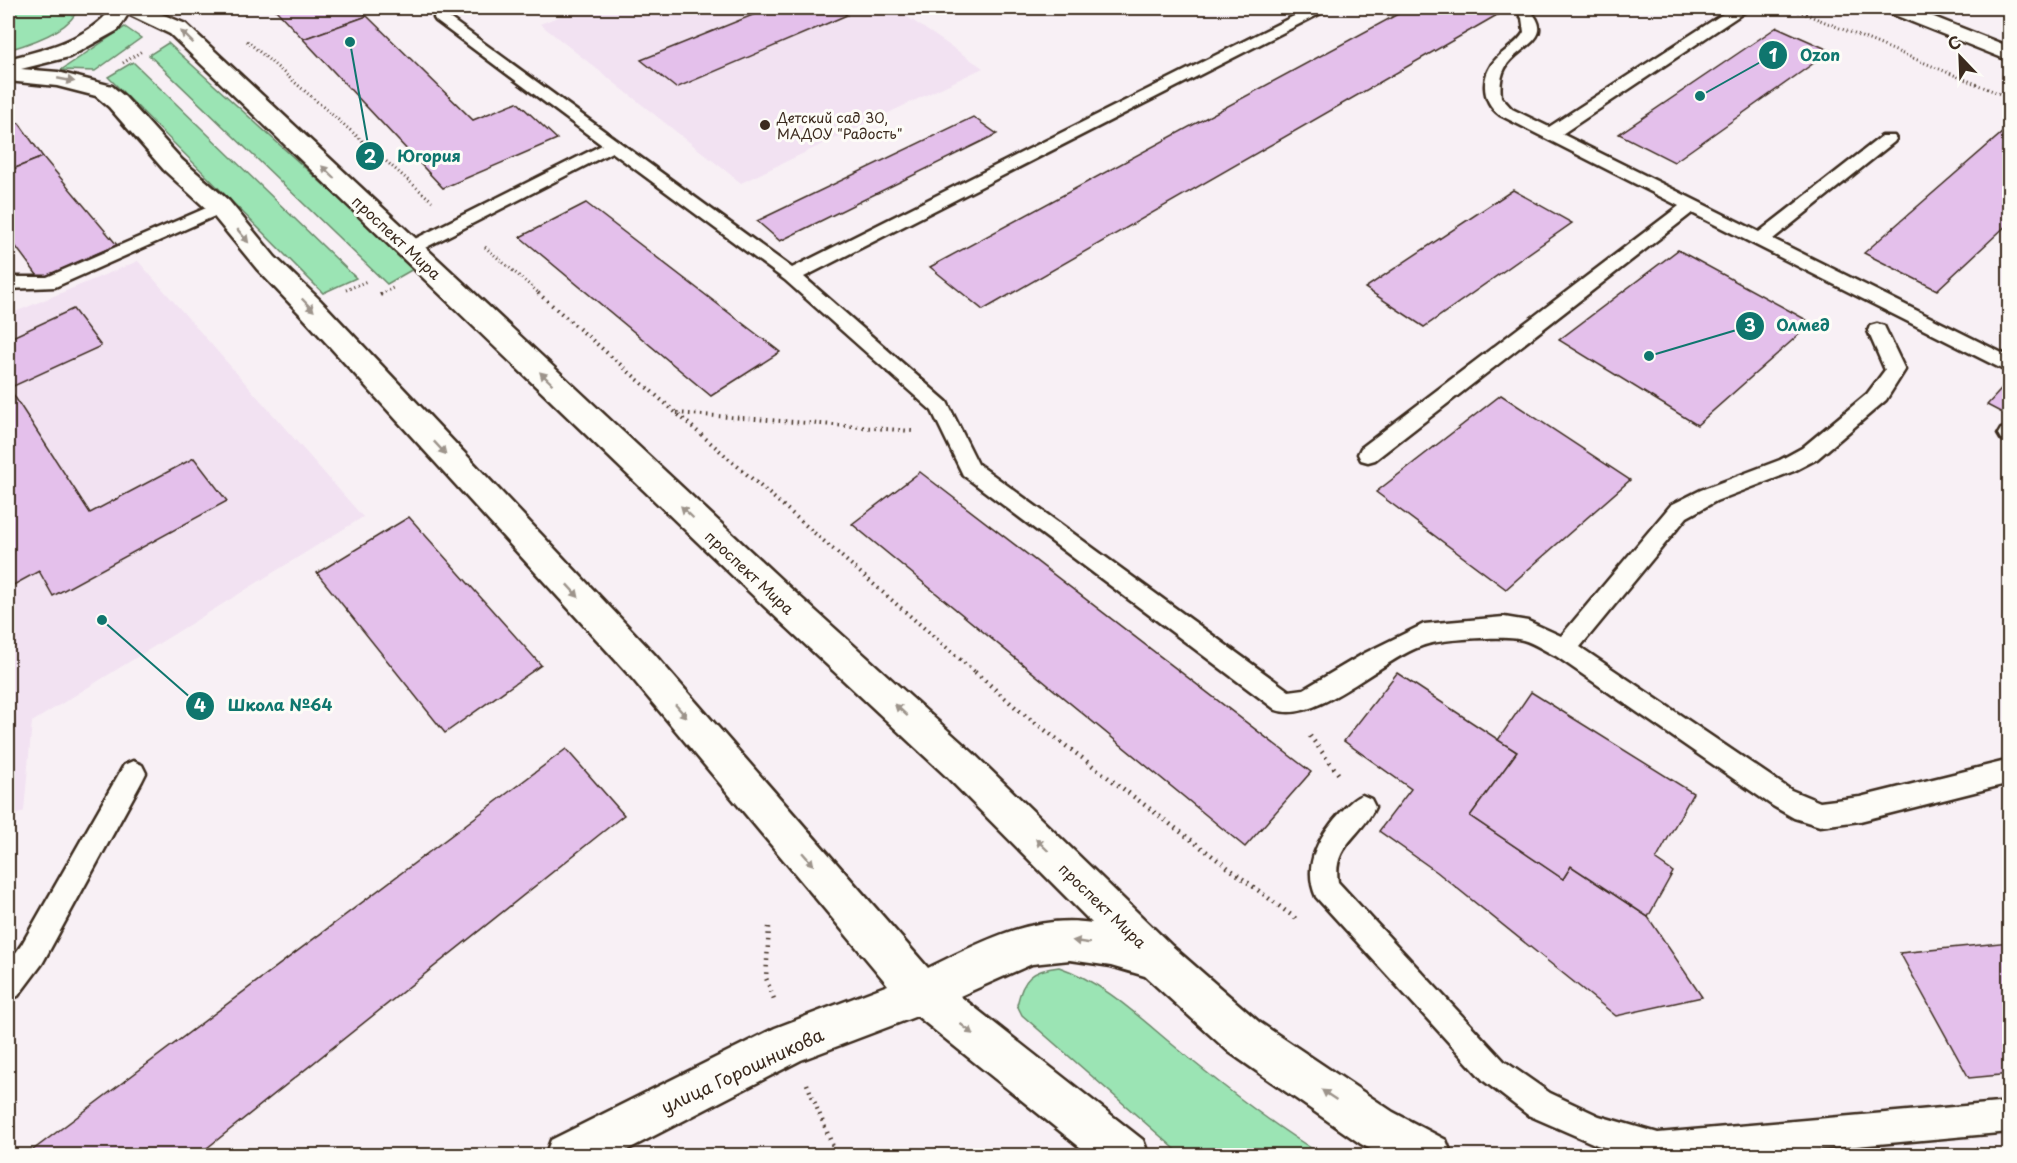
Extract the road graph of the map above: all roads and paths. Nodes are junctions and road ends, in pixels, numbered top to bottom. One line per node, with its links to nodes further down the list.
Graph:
1 (122, 8): 15 (main road)
2 (131, 8): 25 (main road, проспект Мира, one-way to 2)
3 (211, 8): 11 (path)
4 (232, 8): 11 (path)
5 (442, 8): 20 (lane)
6 (1320, 8): 26 (lane)
7 (1521, 8): 18 (lane)
8 (1741, 8): 18 (lane)
9 (1791, 8): 17 (path)
10 (1894, 8): 14 (main road)
11 (215, 13): 12 (path)
12 (224, 21)
13 (242, 37): 23 (path)
14 (2010, 55)
15 (8, 65)
16 (8, 74): 22 (main road, one-way to 22)
17 (2010, 98)
18 (1550, 134): 21 (lane)
19 (1888, 139): 24 (lane)
20 (614, 145): 23 (lane); 26 (lane)
21 (1691, 205): 24 (lane); 32 (lane)
22 (220, 207): 27 (lane); 41 (main road, one-way to 41)
23 (459, 224): 25 (lane); 30 (path)
24 (1760, 240): 29 (lane)
25 (409, 249): 39 (main road, проспект Мира, one-way to 25)
26 (791, 276): 31 (lane)
27 (8, 282)
28 (1878, 331): 33 (lane)
29 (2010, 366)
30 (676, 413): 31 (path); 38 (path)
31 (953, 435): 34 (lane)
32 (1368, 454)
33 (1564, 649): 34 (lane); 35 (lane)
34 (1285, 702): 37 (path)
35 (2010, 771)
36 (133, 772): 40 (lane)
37 (1362, 807): 42 (lane)
38 (1306, 927)
39 (1158, 960): 41 (main road, улица Горошникова, one-way to 41); 45 (main road, проспект Мира, one-way to 39)
40 (8, 986)
41 (921, 993): 43 (main road, улица Горошникова); 44 (main road, one-way to 44)
42 (2010, 1117)
43 (567, 1155)
44 (1127, 1155)
45 (1430, 1155)

